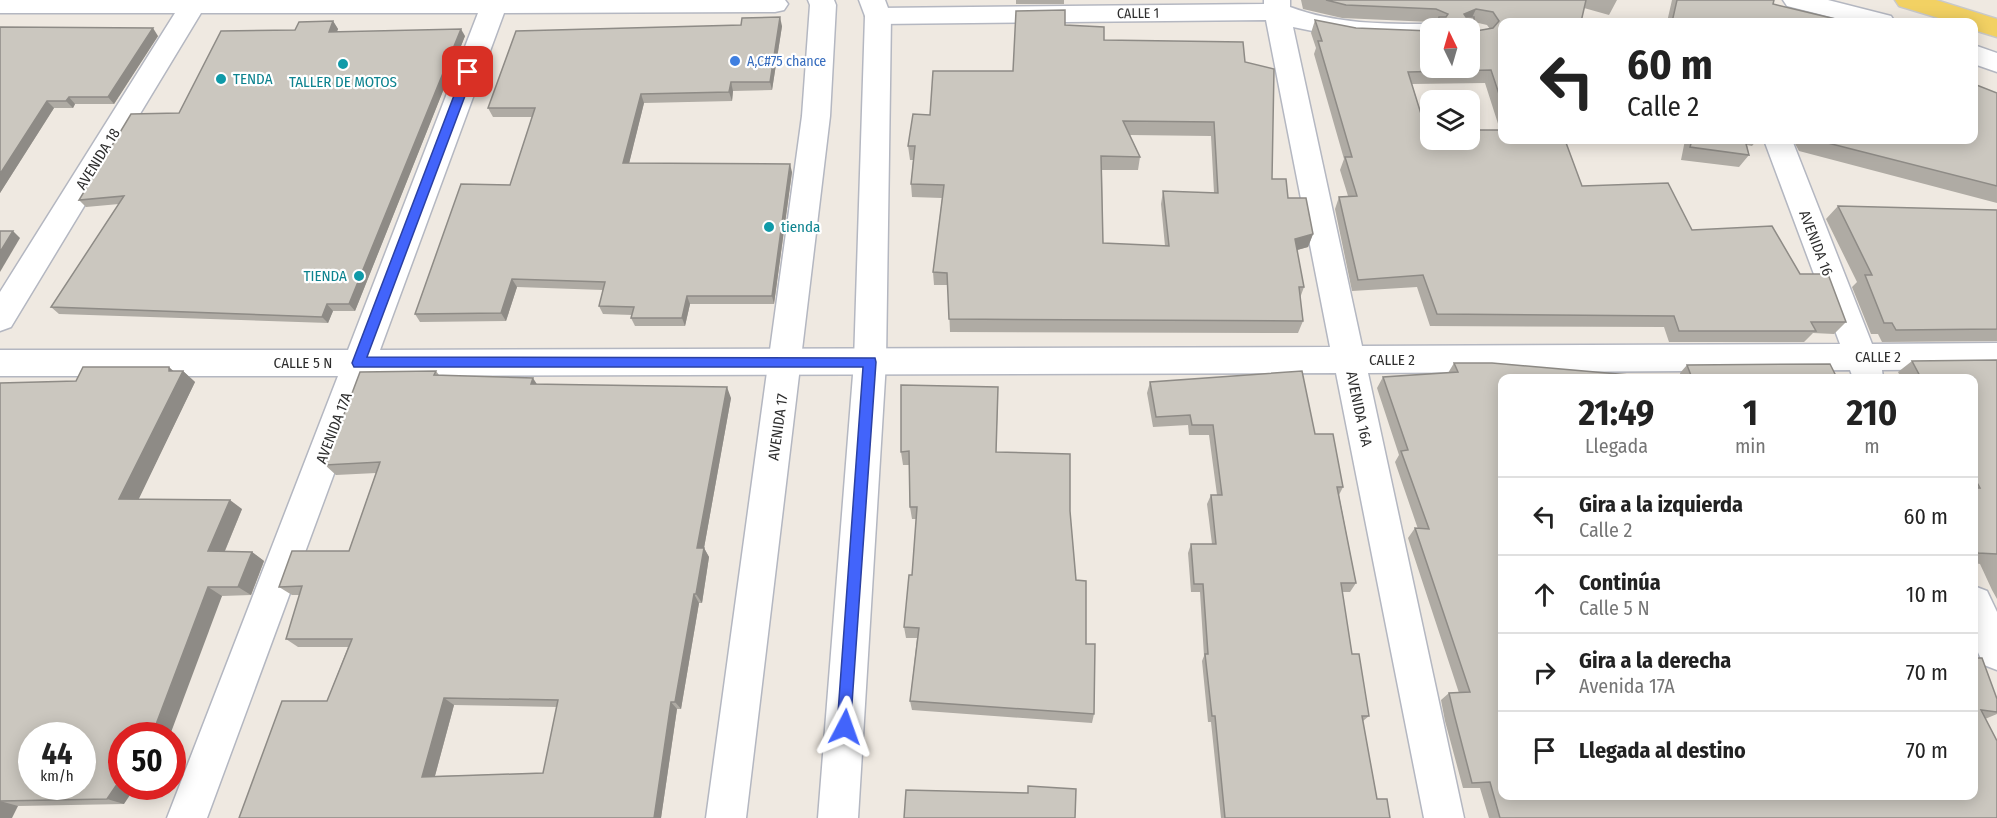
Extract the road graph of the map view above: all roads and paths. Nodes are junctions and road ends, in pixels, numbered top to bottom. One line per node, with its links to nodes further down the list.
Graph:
1 (821, 0): 24 (street, AVENIDA 17)
2 (1908, 0): 11 (main road)
3 (195, 2): 5 (street); 6 (street); 18 (street, AVENIDA 18)
4 (775, 4): 6 (street)
5 (0, 5)
6 (494, 5): 23 (street, AVENIDA 17A)
7 (1277, 6): 9 (street, CALLE 1); 14 (street, CALLE 1); 20 (street, AVENIDA 16A)
8 (1799, 6): 10 (street)
9 (875, 8): 21 (street)
10 (1861, 18)
11 (1965, 18)
12 (1978, 22): 13 (main road)
13 (1997, 28)
14 (1420, 33)
15 (1978, 56): 16 (street)
16 (1997, 63)
17 (1780, 144): 25 (street, AVENIDA 16)
18 (0, 318)
19 (1997, 356): 25 (street, CALLE 2)
20 (1349, 360): 21 (street, CALLE 2); 25 (street, CALLE 2); 31 (street, AVENIDA 16A)
21 (870, 362): 24 (street, CALLE 2); 30 (street)
22 (0, 363): 23 (street, CALLE 5 N)
23 (359, 363): 24 (street, CALLE 5 N); 28 (street, AVENIDA 17A)
24 (786, 363): 29 (street, AVENIDA 17)
25 (1865, 368)
26 (1978, 612): 27 (street)
27 (1997, 652)
28 (187, 818)
29 (726, 818)
30 (838, 818)
31 (1444, 818)

